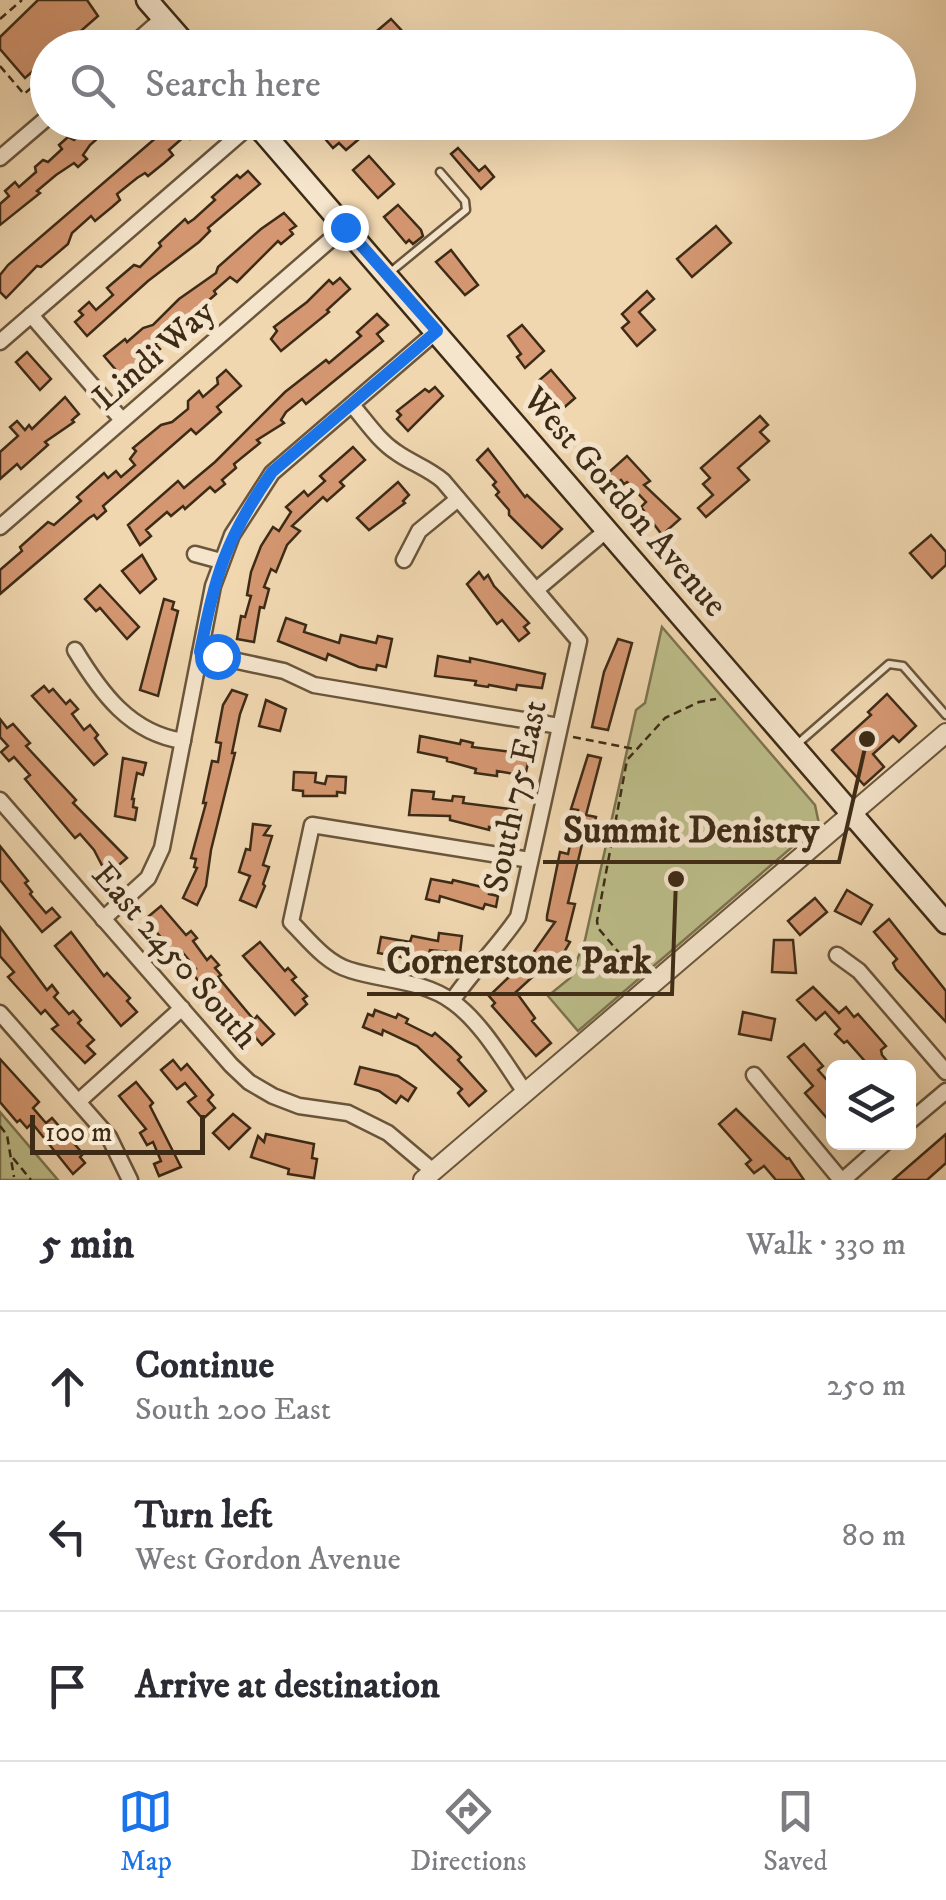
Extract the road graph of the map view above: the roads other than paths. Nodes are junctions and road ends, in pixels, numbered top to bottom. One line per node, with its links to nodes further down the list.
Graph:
1 (147, 0): 2 (main road)
2 (163, 18): 3 (street); 4 (main road)
3 (149, 30)
4 (173, 30)
5 (30, 132): 8 (street)
6 (233, 140): 12 (street)
7 (270, 140): 10 (main road, West Gordon Avenue)
8 (0, 158)
9 (440, 172): 11 (lane)
10 (345, 227): 11 (main road, West Gordon Avenue); 16 (street, Lindi Way)
11 (387, 274): 13 (main road, West Gordon Avenue)
12 (31, 316): 14 (street); 16 (street)
13 (437, 331): 15 (street); 19 (main road, West Gordon Avenue)
14 (0, 342)
15 (352, 405): 17 (street); 22 (street)
16 (122, 420): 18 (street, Lindi Way)
17 (458, 499): 21 (street); 23 (street)
18 (0, 526)
19 (608, 530): 23 (street); 30 (main road, West Gordon Avenue)
20 (195, 554): 22 (street)
21 (404, 560)
22 (221, 561): 25 (street)
23 (536, 590): 27 (street, South 75 East)
24 (75, 650): 29 (street)
25 (200, 652): 27 (street); 29 (street)
26 (946, 715): 30 (lane)
27 (559, 726): 33 (street, South 75 East)
28 (946, 733): 32 (street)
29 (183, 742): 34 (street)
30 (794, 747): 32 (main road, West Gordon Avenue)
31 (0, 800): 34 (street, East 2450 South)
32 (851, 814): 35 (main road, West Gordon Avenue); 43 (street)
33 (530, 860): 37 (street, South 75 East); 37 (street)
34 (104, 918): 38 (street, East 2450 South)
35 (946, 924)
36 (837, 955): 40 (street)
37 (452, 1002): 43 (street)
38 (182, 1008): 44 (street); 47 (street, East 2450 South)
39 (0, 1013): 44 (street)
40 (946, 1072)
41 (754, 1076): 49 (street)
42 (946, 1091): 45 (street)
43 (525, 1092): 47 (street)
44 (79, 1101): 48 (street)
45 (916, 1116)
46 (877, 1150): 49 (street)
47 (428, 1175)
48 (130, 1180)
49 (842, 1180)

